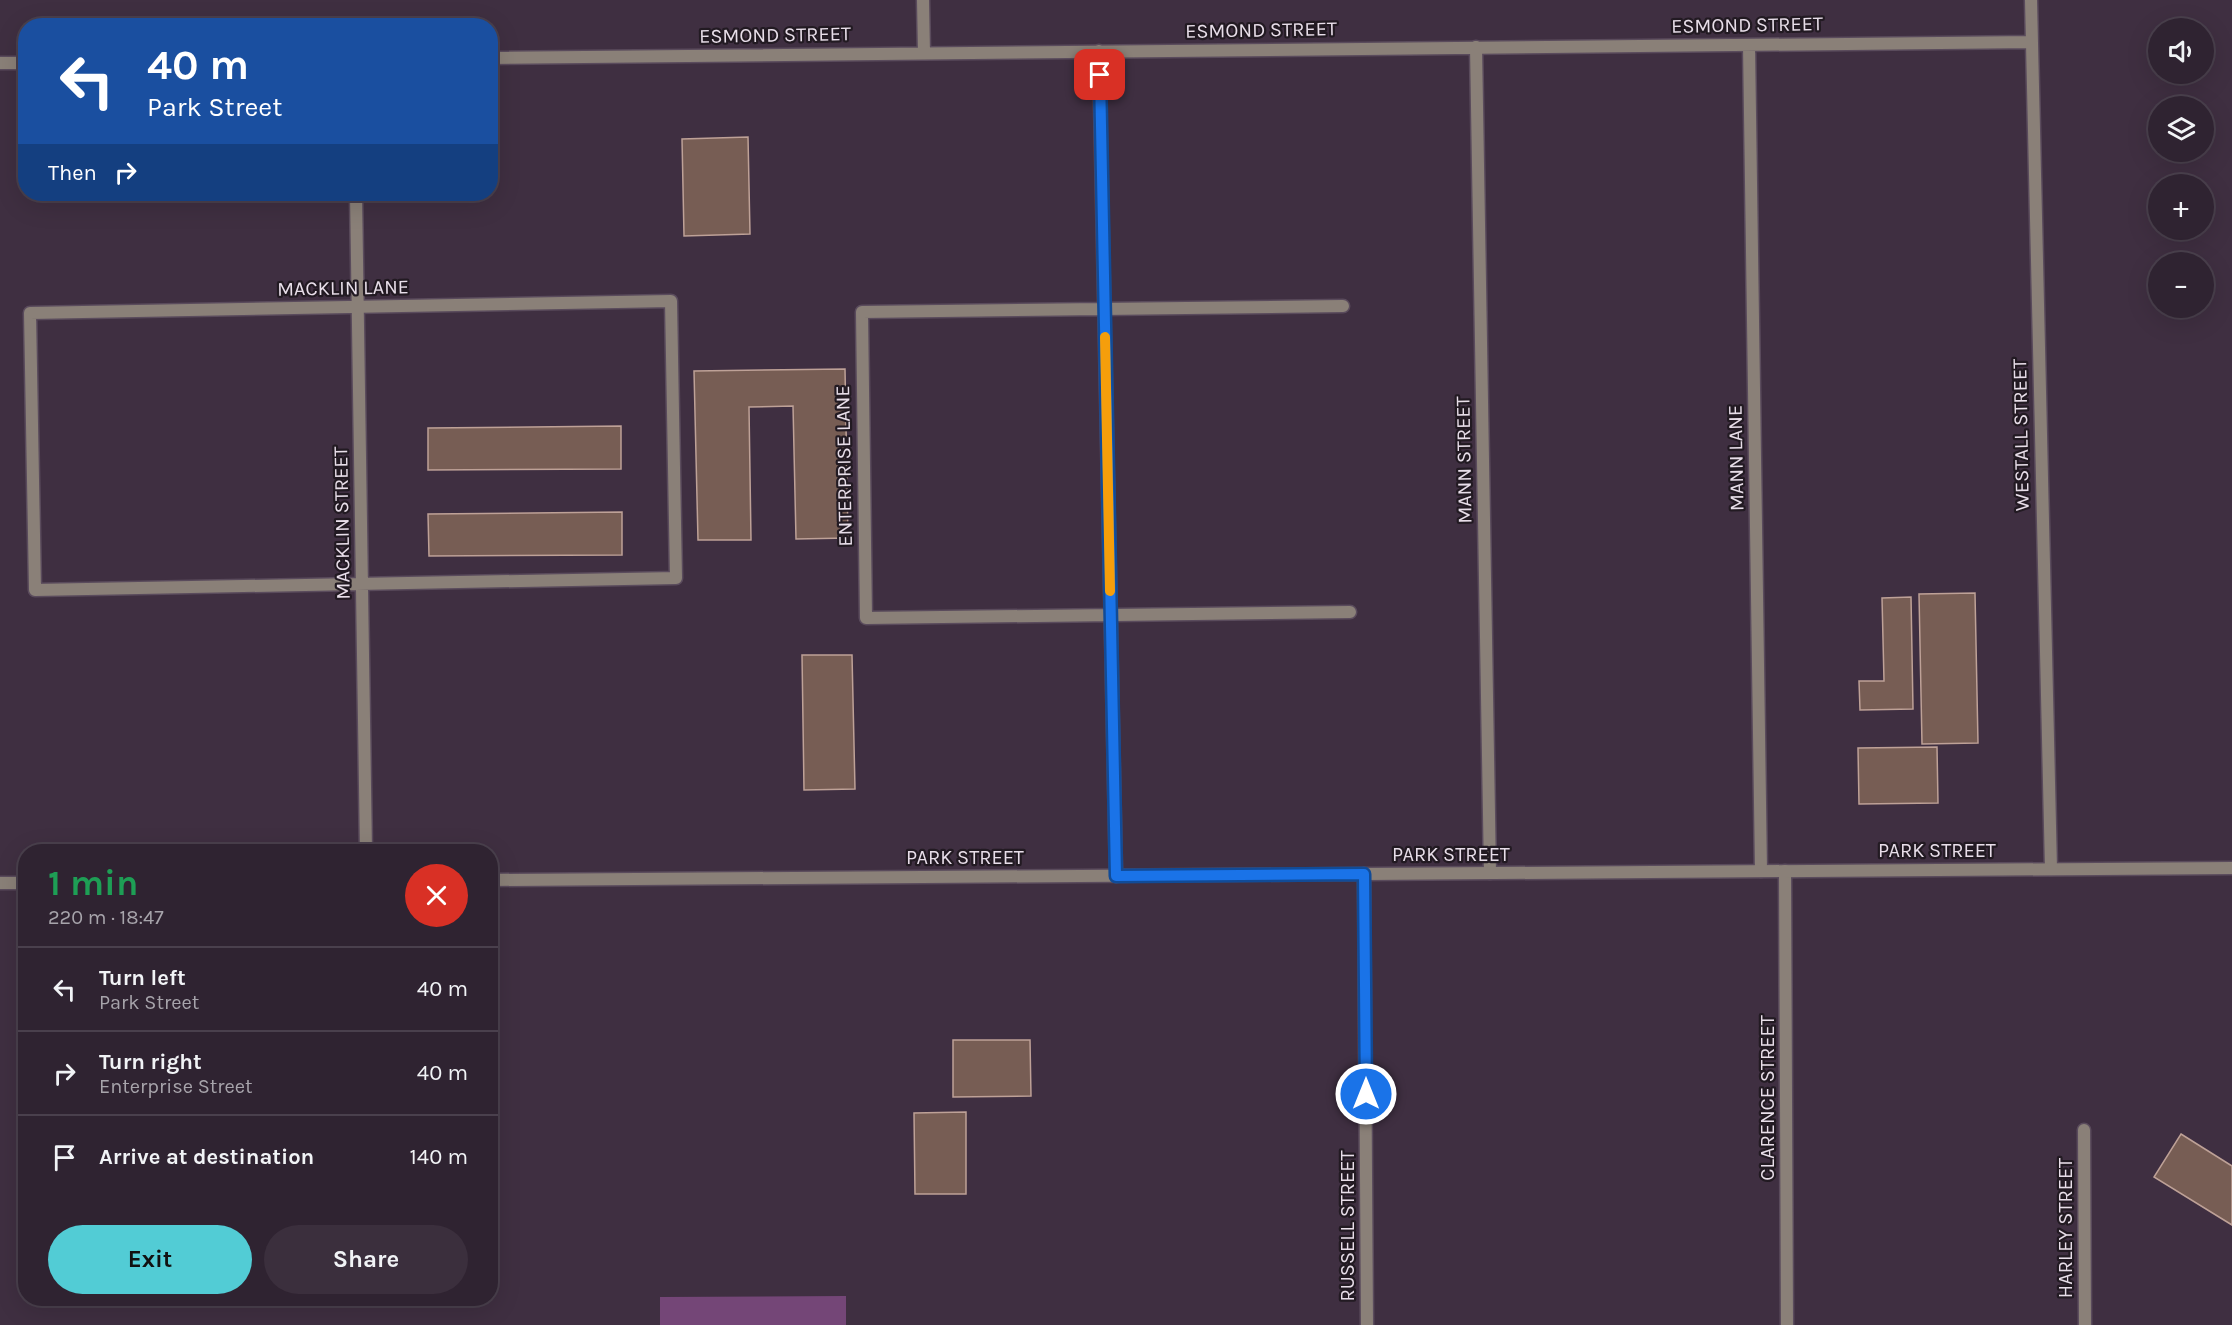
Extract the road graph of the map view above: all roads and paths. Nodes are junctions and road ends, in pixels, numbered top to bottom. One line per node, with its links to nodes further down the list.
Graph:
1 (923, 0): 7 (street)
2 (2031, 0): 3 (street, WESTALL STREET)
3 (2032, 42): 4 (street, ESMOND STREET); 20 (street, WESTALL STREET)
4 (1749, 45): 5 (street, ESMOND STREET); 22 (street, MANN LANE)
5 (1476, 47): 6 (street, ESMOND STREET); 23 (street, MANN STREET)
6 (1099, 51): 7 (street, ESMOND STREET); 14 (street)
7 (924, 53): 8 (street, ESMOND STREET)
8 (498, 58)
9 (0, 63): 10 (street)
10 (18, 63)
11 (356, 201): 13 (street, MACKLIN STREET)
12 (1343, 306): 14 (street, ENTERPRISE LANE)
13 (357, 307): 15 (street, MACKLIN STREET); 15 (street, MACKLIN LANE); 15 (street, MACKLIN LANE)
14 (1104, 309): 17 (street); 17 (street, ENTERPRISE LANE)
15 (363, 584): 18 (street, MACKLIN STREET)
16 (1350, 612): 17 (street, ENTERPRISE LANE)
17 (1111, 615): 25 (street)
18 (366, 844)
19 (2232, 868): 20 (street, PARK STREET)
20 (2051, 869): 21 (street, PARK STREET)
21 (1785, 871): 22 (street, PARK STREET); 31 (street, CLARENCE STREET)
22 (1761, 872): 23 (street, PARK STREET)
23 (1490, 873): 24 (street, PARK STREET)
24 (1364, 874): 25 (street, PARK STREET); 30 (street, RUSSELL STREET)
25 (1116, 876): 26 (street, PARK STREET)
26 (498, 880)
27 (0, 883): 28 (street)
28 (18, 883)
29 (2084, 1130): 32 (street, HARLEY STREET)
30 (1367, 1325)
31 (1788, 1325)
32 (2085, 1325)

